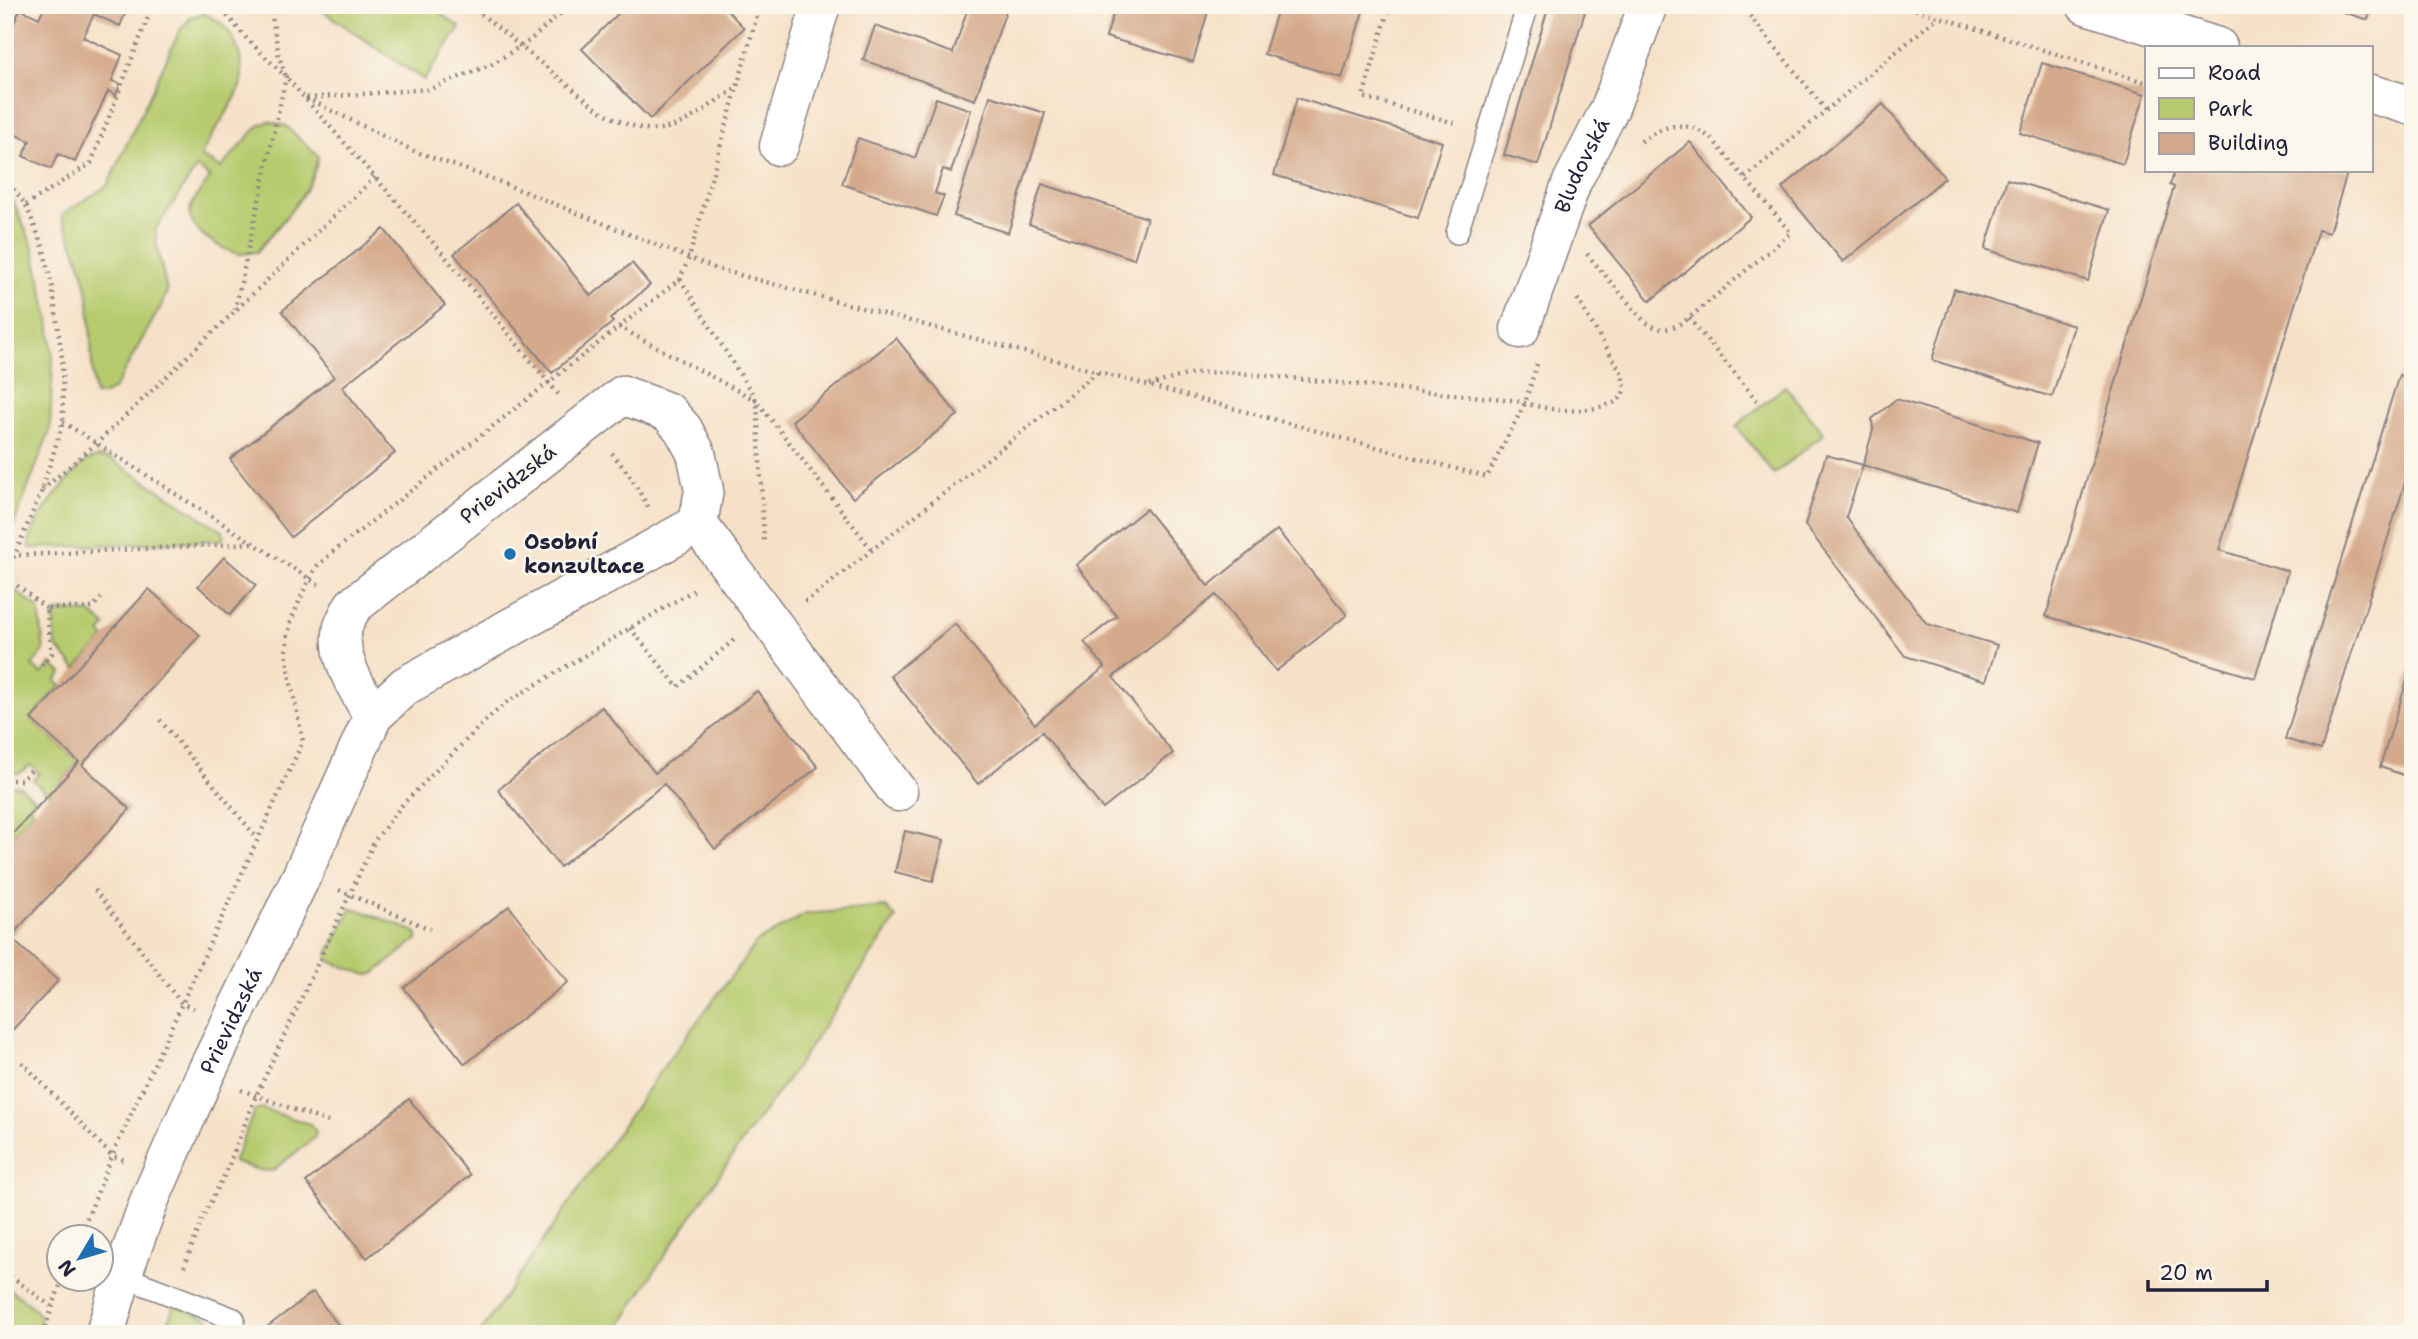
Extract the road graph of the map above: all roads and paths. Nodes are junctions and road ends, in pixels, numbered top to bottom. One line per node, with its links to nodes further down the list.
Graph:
1 (153, 5): 30 (path)
2 (218, 5): 17 (path)
3 (270, 5): 17 (path)
4 (470, 5): 15 (path)
5 (570, 5): 15 (path)
6 (760, 5): 19 (path)
7 (821, 5): 25 (street)
8 (1390, 5): 24 (path)
9 (1528, 5): 24 (lane)
10 (1648, 5): 39 (street, Bludovská)
11 (1741, 5): 23 (path)
12 (1902, 5): 14 (path)
13 (2086, 5): 16 (street)
14 (1938, 17): 18 (path); 23 (path)
15 (520, 46): 19 (path); 21 (path)
16 (2215, 46)
17 (286, 76): 21 (path); 36 (path)
18 (2145, 82)
19 (738, 86): 33 (path)
20 (2372, 93): 22 (street)
21 (306, 98): 27 (path); 33 (path)
22 (2413, 106)
23 (1826, 110): 29 (path)
24 (1488, 132): 31 (lane)
25 (779, 146)
26 (1630, 148): 29 (path)
27 (374, 177): 36 (path); 46 (path)
28 (5, 178): 30 (path)
29 (1745, 178): 37 (path)
30 (26, 205): 45 (path)
31 (1457, 233)
32 (1584, 250): 37 (path)
33 (689, 258): 40 (path)
34 (680, 279): 42 (path)
35 (1571, 288): 43 (path)
36 (235, 311): 47 (path)
37 (1689, 318): 44 (path)
38 (620, 327): 42 (path)
39 (1531, 340): 43 (path)
40 (1098, 372): 41 (path); 53 (path)
41 (1148, 386): 43 (path); 43 (path)
42 (757, 401): 52 (path); 53 (path)
43 (1525, 403)
44 (1759, 403)
45 (63, 422): 47 (path); 48 (path)
46 (586, 423): 49 (path); 50 (street, Prievidzská); 59 (street, Prievidzská)
47 (97, 443): 48 (path); 51 (path)
48 (41, 490): 54 (path)
49 (653, 517)
50 (698, 524): 61 (street); 64 (street, Prievidzská)
51 (254, 543): 54 (path); 59 (path)
52 (766, 547)
53 (872, 550): 61 (path)
54 (14, 555): 55 (path); 56 (path)
55 (5, 556)
56 (5, 577): 60 (path)
57 (694, 590): 62 (path)
58 (101, 598): 60 (path)
59 (353, 606): 64 (street)
60 (46, 608): 63 (path)
61 (765, 615): 62 (path); 68 (street)
62 (630, 628): 72 (path)
63 (42, 665)
64 (373, 716): 70 (street, Prievidzská)
65 (160, 720): 69 (path)
66 (30, 770): 67 (path)
67 (5, 780)
68 (898, 792)
69 (257, 839)
70 (302, 875): 72 (path); 74 (street, Prievidzská)
71 (95, 890): 74 (path)
72 (350, 895): 73 (path); 77 (path)
73 (430, 929)
74 (230, 1024): 76 (street, Prievidzská)
75 (22, 1062): 79 (path)
76 (204, 1077): 77 (path); 79 (street, Prievidzská)
77 (256, 1096): 78 (path); 83 (path)
78 (328, 1122)
79 (161, 1175): 81 (street, Prievidzská)
80 (5, 1272): 84 (path)
81 (122, 1276): 83 (lane); 87 (street, Prievidzská)
82 (56, 1294): 84 (path)
83 (173, 1297): 85 (lane)
84 (51, 1306): 86 (path)
85 (233, 1319)
86 (43, 1334)
87 (105, 1334)

